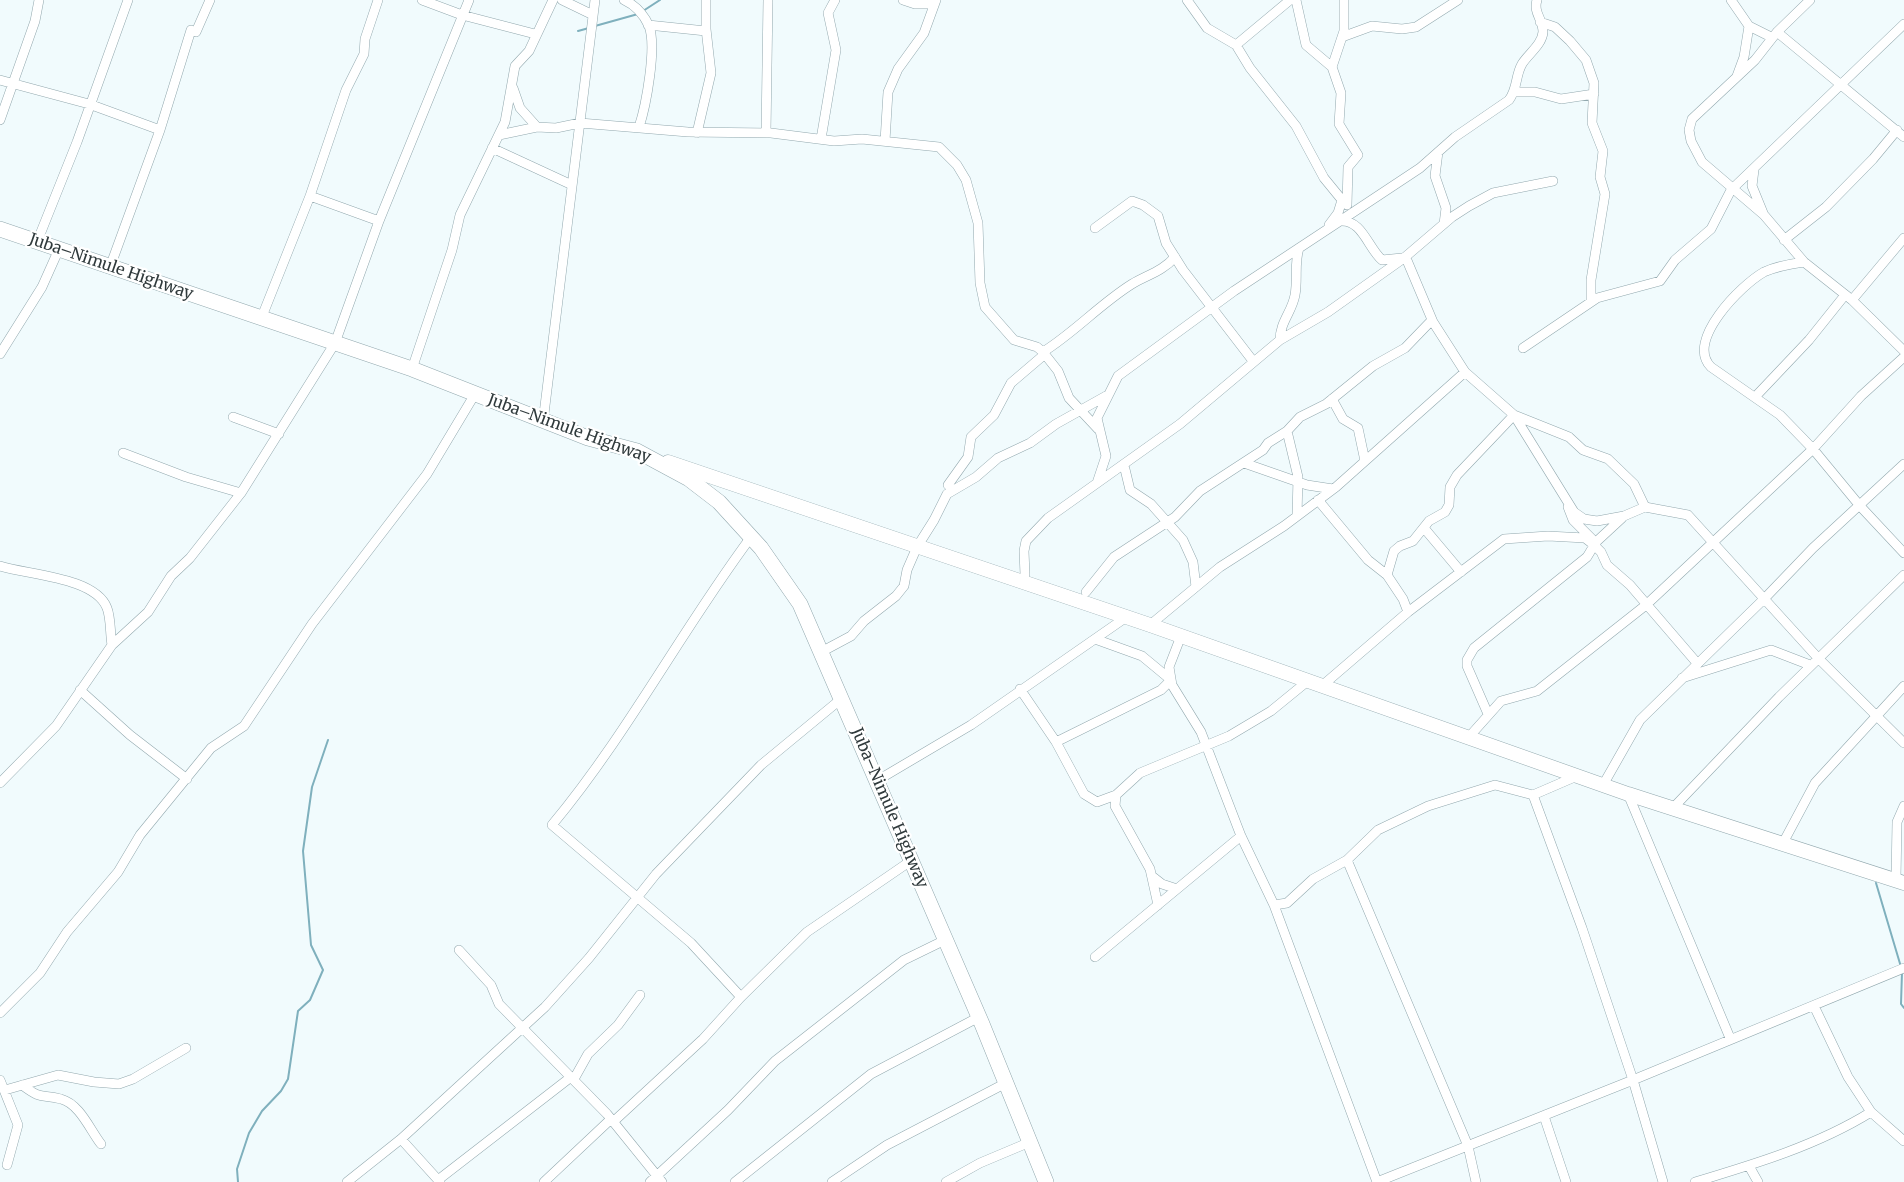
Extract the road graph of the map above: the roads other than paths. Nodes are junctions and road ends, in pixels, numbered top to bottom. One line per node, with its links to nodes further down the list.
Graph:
1 (39, 0): 38 (street)
2 (128, 0): 43 (street)
3 (210, 0): 48 (street)
4 (378, 0): 61 (street)
5 (422, 0): 24 (street)
6 (469, 0): 24 (street)
7 (553, 0): 31 (street)
8 (562, 0): 25 (street)
9 (595, 0): 25 (street)
10 (624, 0): 28 (street)
11 (706, 0): 30 (street)
12 (768, 0): 50 (street)
13 (835, 0): 53 (street)
14 (903, 0): 23 (street)
15 (1290, 0): 34 (street)
16 (1296, 0): 35 (street)
17 (1344, 0): 33 (street)
18 (1458, 0): 33 (street)
19 (1537, 0): 26 (street)
20 (1731, 0): 29 (street)
21 (1810, 0): 32 (street)
22 (1189, 1): 34 (street)
23 (935, 2): 54 (street)
24 (462, 15): 31 (street); 65 (street)
25 (593, 15): 45 (street)
26 (1540, 22): 41 (street); 42 (street)
27 (1904, 24): 40 (street)
28 (648, 25): 30 (street); 47 (street)
29 (1749, 26): 32 (street); 36 (street)
30 (706, 31): 49 (street)
31 (535, 34): 39 (street)
32 (1774, 35): 36 (street); 40 (street)
33 (1342, 37): 35 (street)
34 (1236, 45): 62 (street)
35 (1332, 67): 62 (street)
36 (1737, 78): 60 (street)
37 (0, 80): 38 (street)
38 (15, 83): 43 (street); 44 (street)
39 (511, 83): 46 (street); 52 (street)
40 (1840, 83): 51 (street); 57 (street)
41 (1515, 92): 42 (street); 56 (street)
42 (1594, 94): 83 (street)
43 (89, 104): 48 (street); 73 (street)
44 (0, 120)
45 (580, 123): 46 (street); 47 (street); 59 (street)
46 (537, 127): 52 (street)
47 (639, 127): 49 (street)
48 (160, 130): 80 (street)
49 (697, 133): 50 (street)
50 (766, 133): 53 (street)
51 (1900, 134): 72 (street)
52 (499, 135): 55 (street)
53 (821, 139): 54 (street)
54 (885, 141): 91 (street)
55 (492, 148): 59 (street); 95 (street)
56 (1438, 152): 62 (street); 66 (street)
57 (1754, 170): 60 (street); 63 (street)
58 (1553, 181): 66 (street)
59 (572, 185): 104 (street)
60 (1731, 190): 63 (street); 83 (street)
61 (310, 196): 65 (street); 85 (street)
62 (1347, 206): 64 (street); 68 (street); 69 (street)
63 (1764, 215): 72 (street)
64 (1340, 221): 68 (street); 69 (street)
65 (379, 222): 88 (street)
66 (1444, 224): 78 (street)
67 (1095, 228): 76 (street)
68 (1327, 228): 74 (street)
69 (1358, 228): 77 (street)
70 (0, 229): 73 (main road, Juba–Nimule Highway)
71 (1904, 238): 82 (street)
72 (1784, 240): 79 (street)
73 (37, 242): 75 (main road, Juba–Nimule Highway)
74 (1299, 248): 84 (street); 87 (street)
75 (59, 249): 80 (main road, Juba–Nimule Highway); 92 (street)
76 (1175, 257): 84 (street); 91 (street)
77 (1378, 257): 78 (street); 81 (street)
78 (1405, 258): 81 (street); 86 (street)
79 (1804, 262): 82 (street); 99 (street)
80 (110, 267): 85 (main road, Juba–Nimule Highway)
81 (1376, 276): 87 (street)
82 (1848, 297): 90 (street); 99 (street)
83 (1591, 302): 89 (street)
84 (1211, 307): 94 (street); 98 (street)
85 (261, 319): 88 (main road, Juba–Nimule Highway)
86 (1432, 320): 96 (street); 100 (street)
87 (1280, 340): 94 (street)
88 (335, 343): 95 (main road, Juba–Nimule Highway); 107 (street)
89 (1523, 348)
90 (1904, 351)
91 (1044, 353): 101 (street); 117 (street)
92 (0, 354)
93 (1904, 357): 108 (street)
94 (1253, 361): 114 (street)
95 (412, 369): 97 (main road, Juba–Nimule Highway)
96 (1466, 372): 102 (street); 111 (street)
97 (475, 394): 109 (main road, Juba–Nimule Highway); 167 (street)
98 (1108, 395): 101 (street); 105 (street)
99 (1755, 397): 108 (street)
100 (1332, 399): 106 (street); 111 (street)
101 (1080, 412): 105 (street); 131 (street)
102 (1514, 415): 121 (street); 123 (street); 127 (street)
103 (233, 417): 107 (street)
104 (543, 422)
105 (1098, 429): 116 (street)
106 (1287, 431): 112 (street); 115 (street)
107 (279, 434): 119 (street)
108 (1813, 449): 122 (street); 129 (street)
109 (637, 452): 128 (main road, Juba–Nimule Highway); 131 (main road)
110 (123, 453): 119 (street)
111 (1365, 461): 118 (street)
112 (1244, 462): 115 (street); 126 (street)
113 (1904, 464): 122 (street)
114 (1124, 465): 116 (street); 126 (street)
115 (1299, 481): 118 (street); 124 (street)
116 (1096, 483): 135 (street)
117 (948, 485)
118 (1333, 489): 120 (street)
119 (241, 493): 147 (street)
120 (1318, 500): 124 (street); 136 (street)
121 (1568, 505): 125 (street); 130 (street)
122 (1860, 506): 132 (street); 140 (street)
123 (1645, 507): 125 (street); 129 (street)
124 (1297, 516): 138 (street)
125 (1624, 516): 130 (street)
126 (1167, 523): 138 (street); 139 (street)
127 (1425, 528): 134 (street); 136 (street)
128 (751, 537): 148 (main road, Juba–Nimule Highway); 185 (street)
129 (1715, 542): 140 (street); 141 (street)
130 (1595, 544): 134 (street); 141 (street); 160 (street)
131 (916, 547): 143 (main road); 148 (street)
132 (1904, 553)
133 (0, 566): 147 (street)
134 (1461, 572): 142 (street)
135 (1025, 575)
136 (1387, 575): 142 (street)
137 (1904, 575): 149 (street)
138 (1196, 587): 144 (street)
139 (1086, 592)
140 (1765, 598): 149 (street); 150 (street)
141 (1646, 605): 150 (street); 160 (street)
142 (1408, 612): 155 (street)
143 (1125, 618): 144 (main road); 146 (street)
144 (1150, 625): 145 (main road)
145 (1181, 636): 153 (street); 154 (main road)
146 (1095, 639): 153 (street); 157 (street)
147 (112, 645): 158 (street)
148 (823, 651): 159 (main road, Juba–Nimule Highway)
149 (1818, 658): 151 (street); 161 (street)
150 (1697, 663): 152 (street)
151 (1810, 665): 152 (street); 176 (street)
152 (1682, 678): 170 (street)
153 (1171, 680): 163 (street); 165 (street)
154 (1309, 680): 155 (main road); 165 (street)
155 (1323, 686): 162 (main road)
156 (1904, 686): 161 (street)
157 (1020, 689): 163 (street); 168 (street)
158 (80, 690): 167 (street); 169 (street)
159 (841, 699): 168 (main road, Juba–Nimule Highway); 185 (street)
160 (1488, 714): 162 (street)
161 (1875, 717): 164 (street); 179 (street)
162 (1468, 738): 166 (main road)
163 (1056, 742): 174 (street)
164 (1904, 742)
165 (1205, 747): 172 (street); 178 (street)
166 (1577, 776): 170 (main road); 173 (street)
167 (187, 779): 195 (street)
168 (878, 780): 180 (main road, Juba–Nimule Highway)
169 (0, 783)
170 (1603, 785): 171 (main road)
171 (1628, 794): 176 (main road); 198 (street)
172 (1116, 795): 174 (street); 177 (street)
173 (1533, 795): 181 (street); 202 (street)
174 (1096, 802): 177 (street)
175 (1904, 807): 183 (street)
176 (1672, 809): 179 (main road)
177 (1120, 817): 182 (street)
178 (1241, 836): 184 (street); 187 (street)
179 (1783, 843): 183 (main road)
180 (912, 860): 188 (main road, Juba–Nimule Highway); 193 (street)
181 (1347, 860): 187 (street); 213 (street)
182 (1153, 877): 184 (street); 186 (street)
183 (1900, 881)
184 (1177, 889): 186 (street)
185 (637, 898): 193 (street); 197 (street)
186 (1158, 905): 190 (street)
187 (1274, 905): 224 (street)
188 (945, 940): 196 (main road, Juba–Nimule Highway); 216 (street)
189 (459, 950): 197 (street)
190 (1095, 957)
191 (1904, 968): 194 (street)
192 (640, 995): 200 (street)
193 (741, 997): 208 (street)
194 (1814, 1006): 198 (street); 206 (street)
195 (0, 1013)
196 (979, 1017): 203 (main road, Juba–Nimule Highway); 220 (street)
197 (523, 1029): 200 (street); 209 (street)
198 (1730, 1038): 202 (street)
199 (186, 1047): 204 (street)
200 (573, 1078): 208 (street); 217 (street)
201 (0, 1080): 205 (street)
202 (1633, 1080): 207 (street); 227 (street)
203 (1006, 1083): 211 (main road, Juba–Nimule Highway); 221 (street)
204 (22, 1085): 205 (street); 212 (street)
205 (5, 1090): 214 (street)
206 (1871, 1112): 210 (street); 215 (street)
207 (1544, 1116): 213 (street); 226 (street)
208 (612, 1120): 216 (street); 219 (street)
209 (401, 1139): 217 (street); 218 (street)
210 (1904, 1141)
211 (1030, 1142): 222 (street); 223 (main road, Juba–Nimule Highway)
212 (101, 1144)
213 (1468, 1146): 224 (street); 225 (street)
214 (7, 1165)
215 (1749, 1166): 228 (street); 229 (street)
216 (656, 1180)
217 (439, 1181)
218 (347, 1182)
219 (544, 1182)
220 (735, 1182)
221 (832, 1182)
222 (946, 1182)
223 (1046, 1182)
224 (1377, 1182)
225 (1476, 1182)
226 (1566, 1182)
227 (1663, 1182)
228 (1695, 1182)
229 (1758, 1182)

